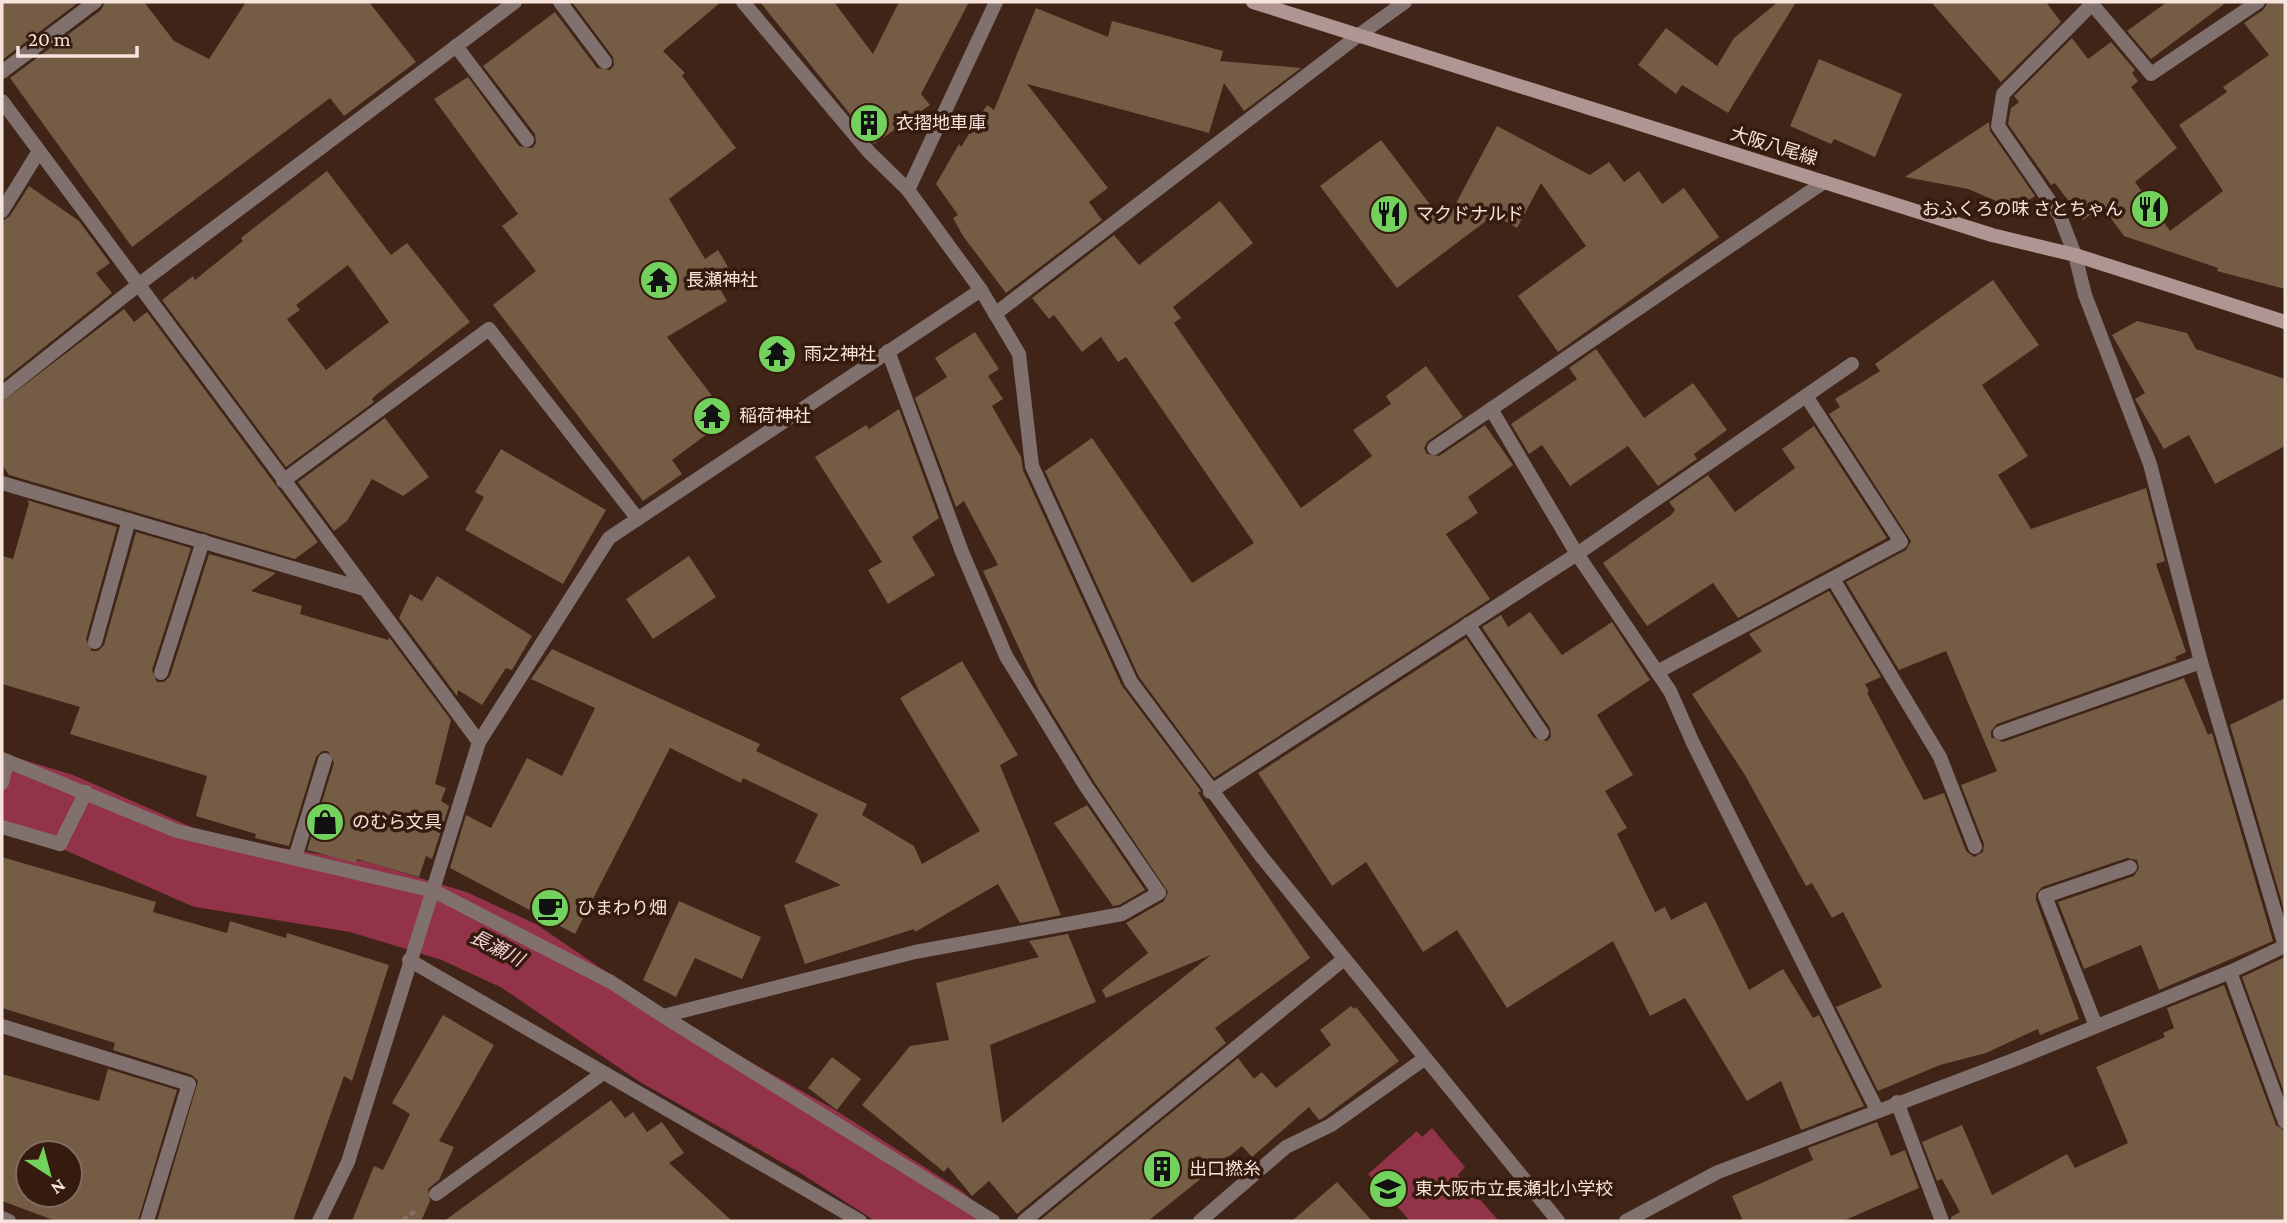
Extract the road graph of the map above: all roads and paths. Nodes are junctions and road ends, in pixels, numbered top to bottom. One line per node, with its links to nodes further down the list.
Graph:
1 (95, 2): 13 (street)
2 (515, 2): 11 (street)
3 (560, 2): 12 (street)
4 (743, 2): 18 (street)
5 (996, 2): 18 (street)
6 (1253, 2): 10 (main road, 大阪八尾線)
7 (1405, 2): 10 (street)
8 (2092, 2): 9 (street); 20 (street)
9 (2258, 2)
10 (1359, 35): 17 (main road, 大阪八尾線); 23 (street)
11 (456, 46): 15 (street); 21 (street)
12 (605, 62)
13 (2, 72)
14 (2, 101): 16 (street)
15 (527, 140)
16 (39, 151): 19 (street); 21 (street)
17 (1824, 182): 20 (main road, 大阪八尾線); 29 (street)
18 (908, 190): 22 (street)
19 (2, 211)
20 (2075, 255): 24 (main road, 大阪八尾線); 41 (street)
21 (138, 285): 27 (street); 31 (street)
22 (981, 290): 23 (street); 25 (street)
23 (995, 314): 51 (street)
24 (2285, 321)
25 (888, 351): 33 (street); 61 (street)
26 (1852, 364): 28 (street)
27 (2, 393)
28 (1806, 396): 36 (street); 37 (street)
29 (1491, 409): 30 (street); 36 (street)
30 (1434, 448)
31 (283, 481): 33 (street); 38 (street)
32 (2, 483): 34 (street)
33 (638, 519): 46 (street)
34 (129, 520): 35 (street); 40 (street)
35 (203, 541): 38 (street); 43 (street)
36 (1577, 554): 39 (street); 42 (street)
37 (1833, 579): 42 (street); 53 (street)
38 (361, 587): 46 (street)
39 (1468, 624): 44 (street); 51 (street)
40 (95, 642)
41 (2201, 662): 45 (street); 57 (street)
42 (1657, 672): 67 (street)
43 (161, 673)
44 (1542, 733)
45 (2000, 733)
46 (479, 742): 56 (street)
47 (4, 760): 49 (street); 50 (street)
48 (325, 760): 54 (street)
49 (2, 783)
50 (86, 792): 52 (street); 54 (street)
51 (1210, 792): 58 (street)
52 (2, 827)
53 (1975, 847)
54 (295, 858): 56 (street)
55 (2130, 867): 63 (street)
56 (434, 891): 59 (street); 61 (street)
57 (2285, 946): 60 (street)
58 (1344, 959): 64 (street); 76 (street)
59 (409, 960): 65 (street); 73 (street)
60 (2230, 972): 63 (street); 68 (street)
61 (663, 1016): 75 (street)
62 (2, 1026): 72 (street)
63 (2096, 1026): 66 (street)
64 (1424, 1059): 77 (street); 78 (street)
65 (603, 1073): 69 (street); 74 (street)
66 (1897, 1102): 67 (street); 80 (street)
67 (1877, 1110): 79 (street)
68 (2285, 1122)
69 (436, 1194)
70 (2, 1218): 71 (street)
71 (8, 1221)
72 (147, 1221)
73 (319, 1221)
74 (860, 1221)
75 (993, 1221)
76 (1024, 1221)
77 (1200, 1221)
78 (1558, 1221)
79 (1626, 1221)
80 (1942, 1221)

